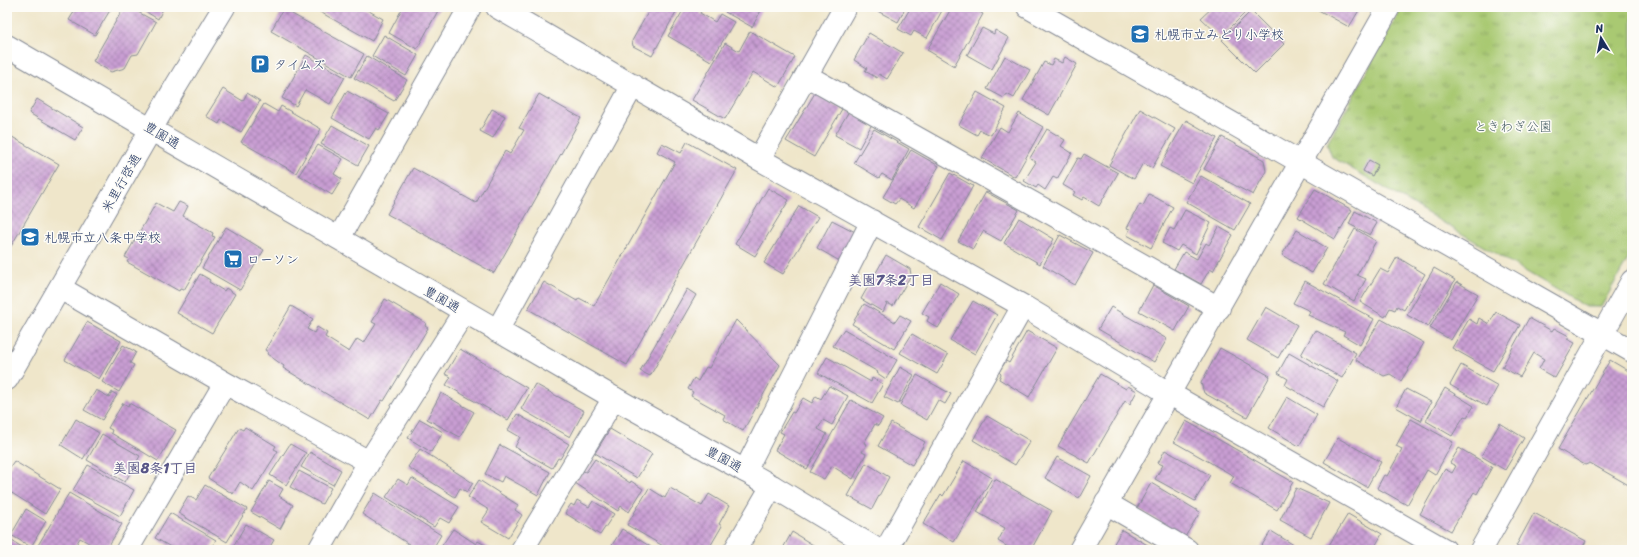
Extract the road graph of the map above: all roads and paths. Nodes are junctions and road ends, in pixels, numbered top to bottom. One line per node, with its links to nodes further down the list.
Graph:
1 (224, 7): 10 (street, 米里行啓通)
2 (470, 7): 14 (street)
3 (496, 7): 9 (street)
4 (845, 7): 8 (street)
5 (1028, 7): 12 (street)
6 (1389, 7): 12 (street)
7 (7, 46): 10 (street, 豊園通)
8 (807, 76): 11 (street); 18 (street)
9 (633, 85): 11 (street); 20 (street)
10 (153, 129): 14 (street, 豊園通); 16 (street, 米里行啓通)
11 (760, 159): 13 (street)
12 (1301, 164): 18 (street); 21 (street)
13 (872, 221): 17 (street); 28 (street)
14 (339, 238): 19 (street, 豊園通)
15 (1632, 281): 21 (street)
16 (60, 288): 23 (street, 米里行啓通); 24 (street)
17 (1023, 306): 25 (street); 36 (street)
18 (1219, 308): 25 (street)
19 (464, 312): 20 (street, 豊園通); 27 (street)
20 (497, 330): 26 (street, 豊園通)
21 (1603, 334): 22 (street); 40 (street)
22 (1632, 351)
23 (7, 379)
24 (225, 383): 27 (street); 31 (street)
25 (1170, 394): 30 (street); 39 (street)
26 (614, 398): 28 (street, 豊園通); 33 (street)
27 (369, 462): 32 (street)
28 (745, 471): 29 (street, 豊園通)
29 (772, 486): 34 (street); 35 (street, 豊園通)
30 (1106, 503): 37 (street); 38 (street)
31 (127, 550)
32 (319, 550)
33 (522, 550)
34 (735, 550)
35 (878, 550)
36 (886, 550)
37 (1080, 550)
38 (1187, 550)
39 (1445, 550)
40 (1481, 550)

